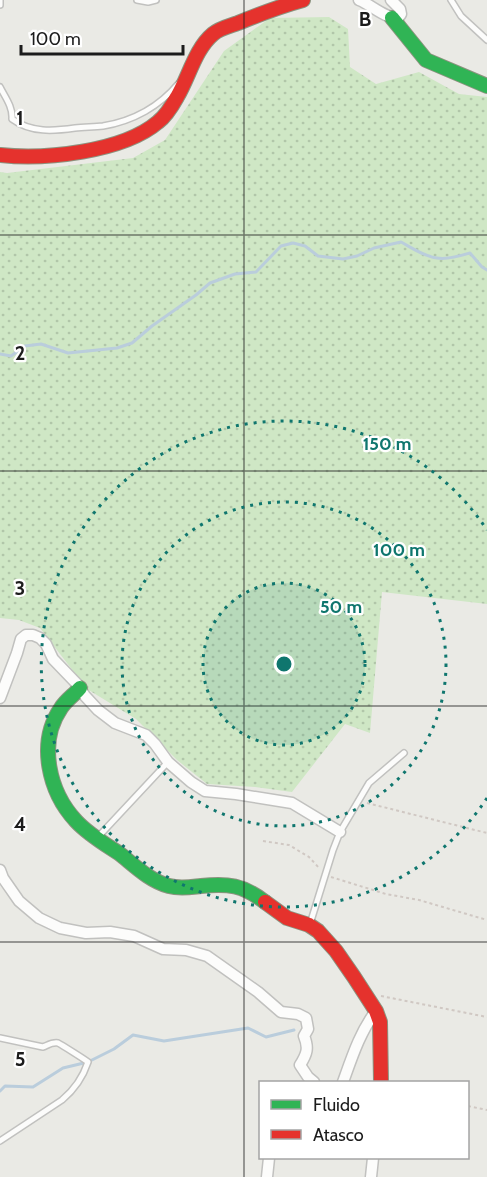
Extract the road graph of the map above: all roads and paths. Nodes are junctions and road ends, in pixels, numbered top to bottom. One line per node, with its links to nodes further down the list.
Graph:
1 (0, 0): 8 (lane)
2 (137, 0): 3 (lane)
3 (156, 0)
4 (303, 0): 11 (street)
5 (359, 0): 9 (street)
6 (391, 0): 9 (street)
7 (451, 0): 10 (lane)
8 (0, 5)
9 (392, 18): 12 (street)
10 (487, 40)
11 (191, 67): 13 (lane); 14 (street)
12 (487, 86)
13 (0, 87)
14 (0, 155)
15 (80, 688): 16 (street); 18 (street); 22 (street)
16 (0, 698)
17 (404, 753): 19 (lane)
18 (168, 762): 20 (street); 22 (lane)
19 (358, 801): 20 (lane); 21 (path)
20 (340, 832): 25 (lane)
21 (487, 833)
22 (97, 838): 27 (street)
23 (263, 841): 25 (path)
24 (0, 870): 32 (street)
25 (325, 876): 26 (path); 27 (lane)
26 (487, 920)
27 (310, 926): 28 (street)
28 (363, 992): 29 (street); 30 (path)
29 (376, 1011): 33 (street); 34 (street)
30 (487, 1017)
31 (0, 1038): 37 (lane)
32 (312, 1081)
33 (344, 1081)
34 (381, 1081)
35 (469, 1106): 36 (path)
36 (487, 1110)
37 (0, 1141)
38 (269, 1159): 40 (street)
39 (373, 1159): 41 (street)
40 (267, 1177)
41 (371, 1177)

